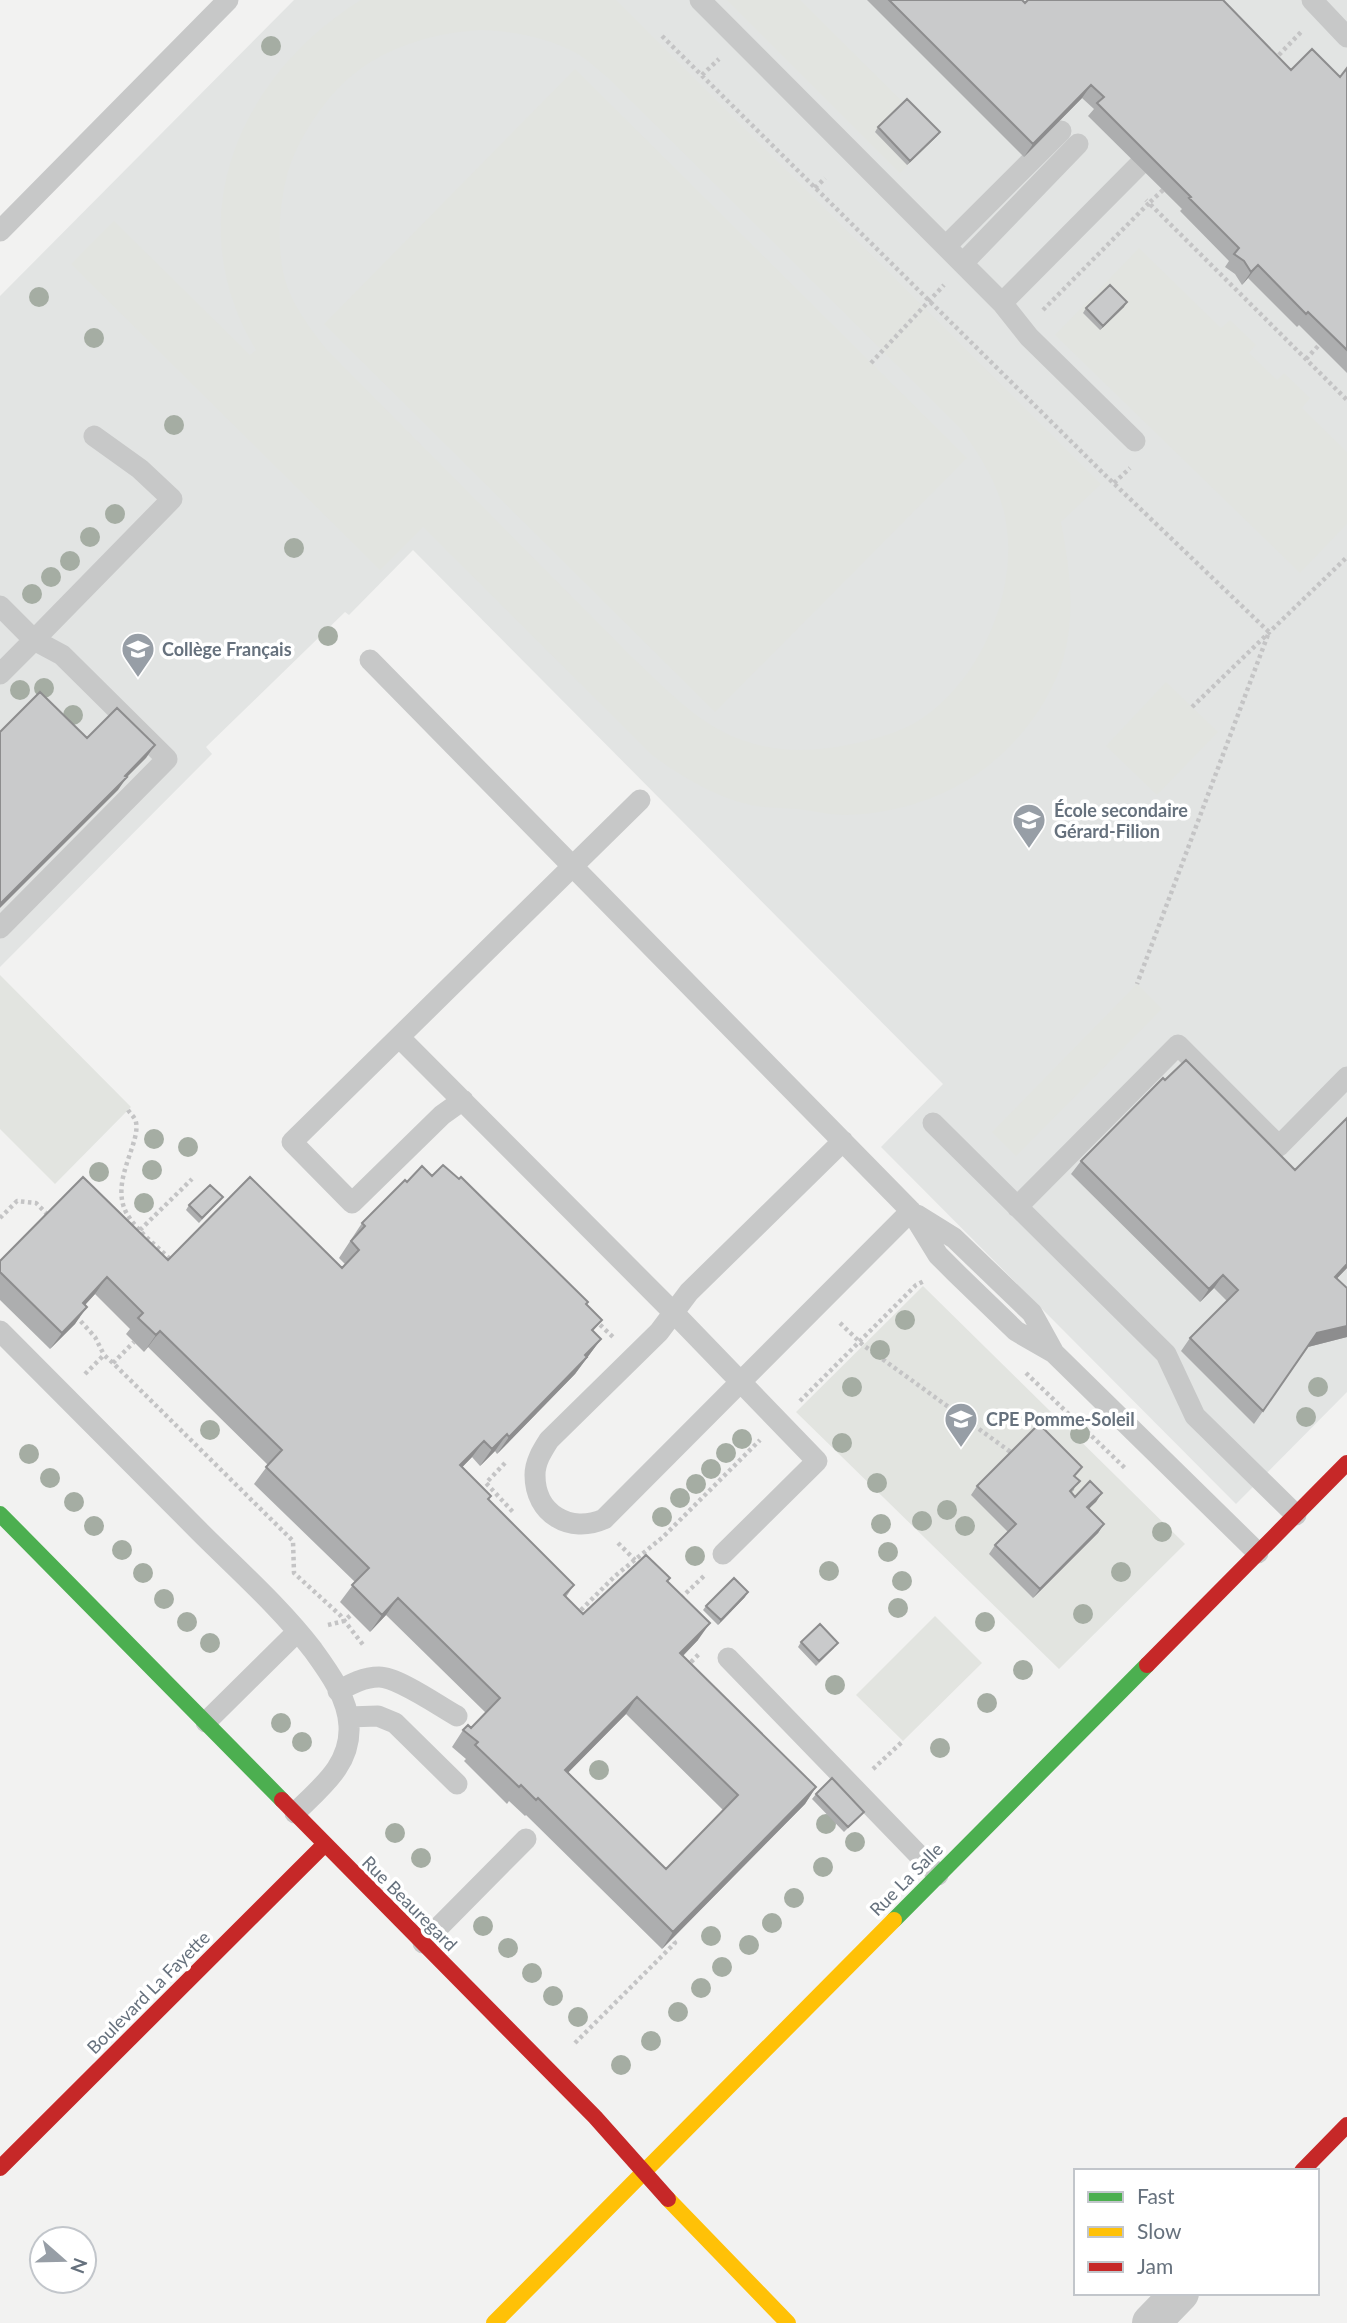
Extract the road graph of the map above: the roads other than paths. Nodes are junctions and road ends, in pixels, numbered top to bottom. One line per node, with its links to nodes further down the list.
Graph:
1 (228, 0): 6 (lane)
2 (700, 0): 7 (lane)
3 (1312, 0): 4 (lane)
4 (1347, 37)
5 (1138, 166): 9 (lane)
6 (0, 231)
7 (946, 246): 8 (lane); 8 (lane)
8 (963, 263): 9 (lane)
9 (1002, 303): 11 (lane)
10 (94, 436): 13 (lane)
11 (1135, 441)
12 (0, 607): 13 (lane)
13 (34, 640): 15 (lane); 18 (lane)
14 (370, 660): 17 (lane)
15 (0, 674)
16 (640, 800): 17 (lane)
17 (573, 867): 19 (lane); 23 (lane)
18 (0, 928)
19 (399, 1037): 21 (lane); 21 (lane)
20 (1347, 1077): 24 (lane)
21 (463, 1101): 26 (lane)
22 (933, 1123): 24 (lane)
23 (843, 1141): 25 (lane); 26 (lane)
24 (1017, 1207): 31 (lane)
25 (911, 1211): 28 (lane); 32 (lane)
26 (674, 1313): 28 (lane); 28 (lane)
27 (0, 1331): 34 (lane)
28 (740, 1383): 33 (lane)
29 (1347, 1463): 31 (street, Rue La Salle)
30 (0, 1514): 39 (street, Rue Beauregard)
31 (1296, 1515): 32 (street, Rue La Salle)
32 (1258, 1553): 44 (street, Rue La Salle)
33 (719, 1560)
34 (298, 1632): 36 (lane); 39 (lane)
35 (728, 1658): 44 (lane)
36 (338, 1691): 37 (lane); 38 (lane)
37 (457, 1716)
38 (348, 1717): 40 (lane); 41 (lane)
39 (206, 1723): 41 (street, Rue Beauregard)
40 (457, 1784)
41 (295, 1813): 43 (street, Rue Beauregard)
42 (526, 1839): 45 (lane)
43 (325, 1844): 45 (street, Rue Beauregard); 47 (street, Boulevard La Fayette)
44 (938, 1875): 49 (street, Rue La Salle)
45 (423, 1943): 49 (street, Rue Beauregard)
46 (1347, 2125): 48 (street)
47 (0, 2168)
48 (1304, 2169)
49 (644, 2172): 51 (street, Rue La Salle); 52 (street, Rue Beauregard)
50 (1179, 2295): 53 (street)
51 (494, 2323)
52 (788, 2323)
53 (1151, 2323)

